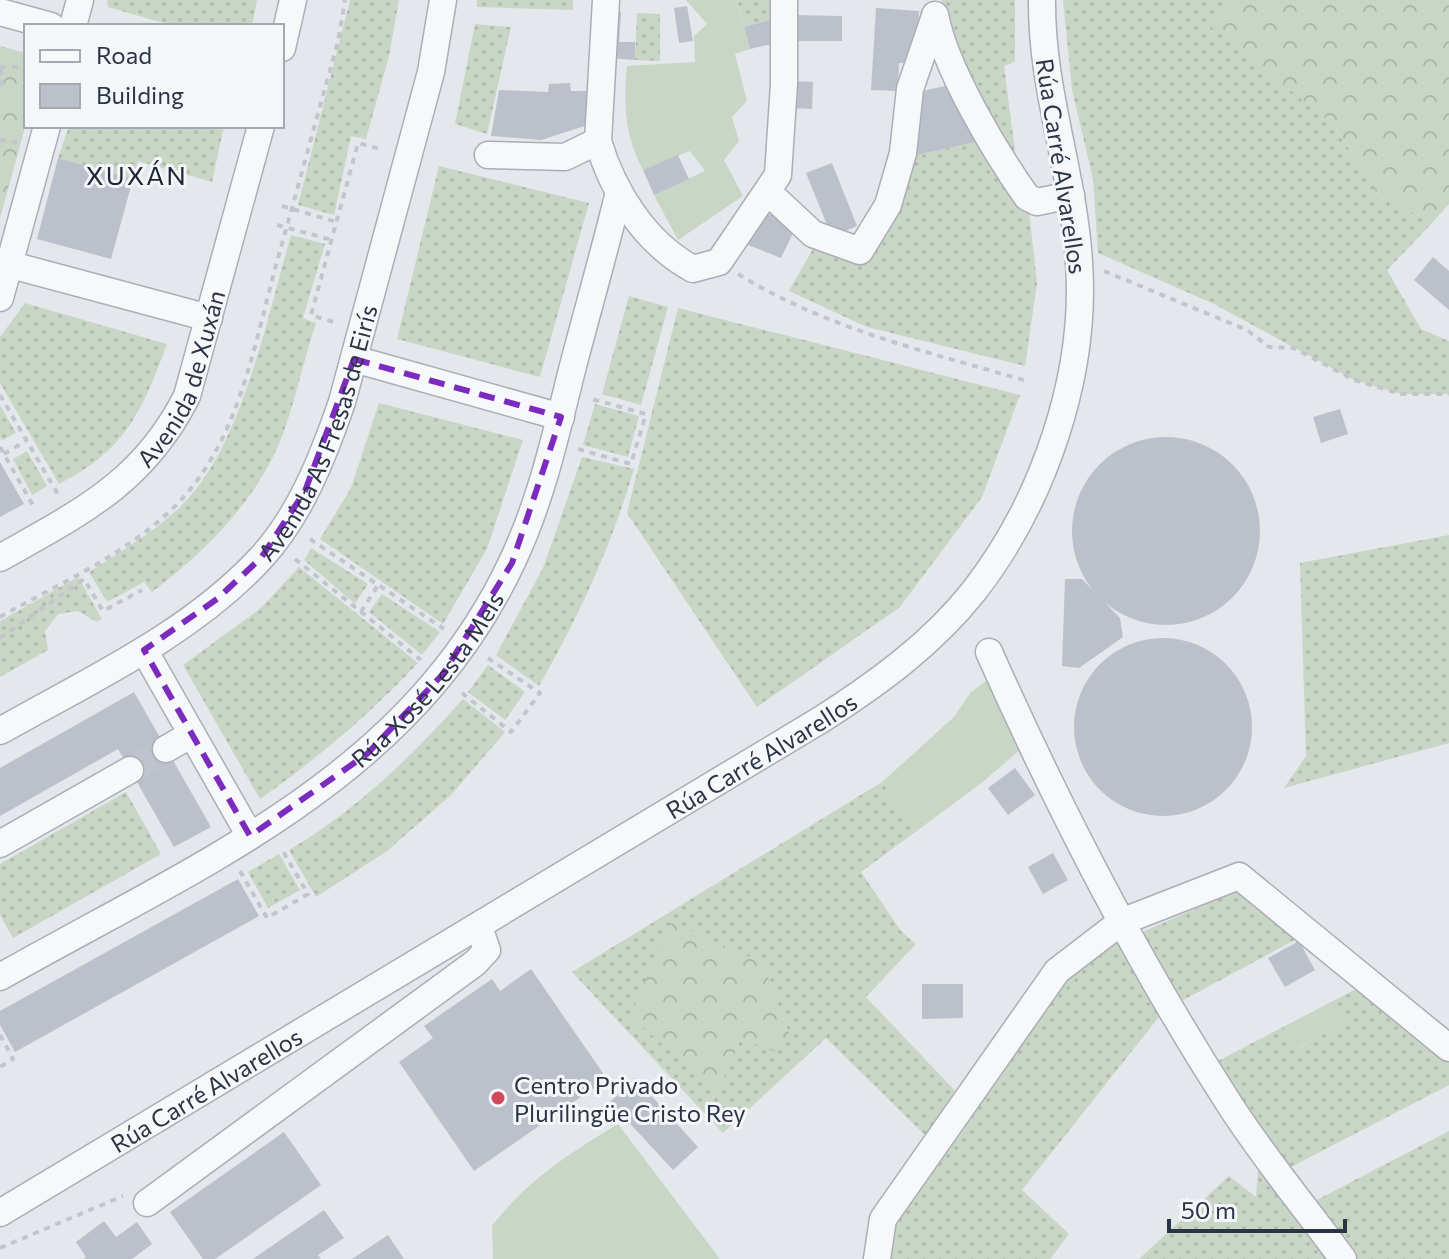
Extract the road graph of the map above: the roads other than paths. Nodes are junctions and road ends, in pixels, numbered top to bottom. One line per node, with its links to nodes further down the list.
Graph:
1 (80, 0): 10 (street)
2 (293, 0): 11 (street)
3 (443, 0): 22 (street, Avenida As Fresas de Eirís)
4 (606, 0): 14 (street)
5 (784, 0): 16 (street)
6 (1042, 0): 17 (street, Rúa Carré Alvarellos)
7 (934, 8): 16 (street); 17 (street)
8 (0, 12): 9 (street)
9 (44, 24)
10 (74, 24)
11 (284, 39)
12 (260, 128): 21 (street, Avenida de Xuxán)
13 (37, 134): 19 (street)
14 (598, 141): 15 (street); 18 (street)
15 (488, 155)
16 (768, 192): 18 (street)
17 (1071, 195): 34 (street, Rúa Carré Alvarellos)
18 (618, 196): 23 (street, Rúa Xosé Lesta Meis)
19 (6, 263): 20 (street); 21 (street)
20 (0, 298)
21 (209, 318): 24 (street, Avenida de Xuxán)
22 (354, 359): 23 (street); 25 (street, Avenida As Fresas de Eirís)
23 (561, 417): 31 (street, Rúa Xosé Lesta Meis)
24 (0, 558)
25 (144, 650): 27 (street, Avenida As Fresas de Eirís); 28 (street)
26 (989, 652): 33 (street)
27 (0, 731)
28 (192, 734): 29 (street); 31 (street)
29 (166, 749)
30 (130, 770): 32 (street)
31 (250, 836): 35 (street, Rúa Xosé Lesta Meis)
32 (0, 844)
33 (1121, 922): 36 (street); 39 (street); 40 (street)
34 (479, 927): 37 (street); 38 (street, Rúa Carré Alvarellos)
35 (0, 977)
36 (1449, 1048)
37 (139, 1198)
38 (0, 1213)
39 (877, 1259)
40 (1343, 1259)

